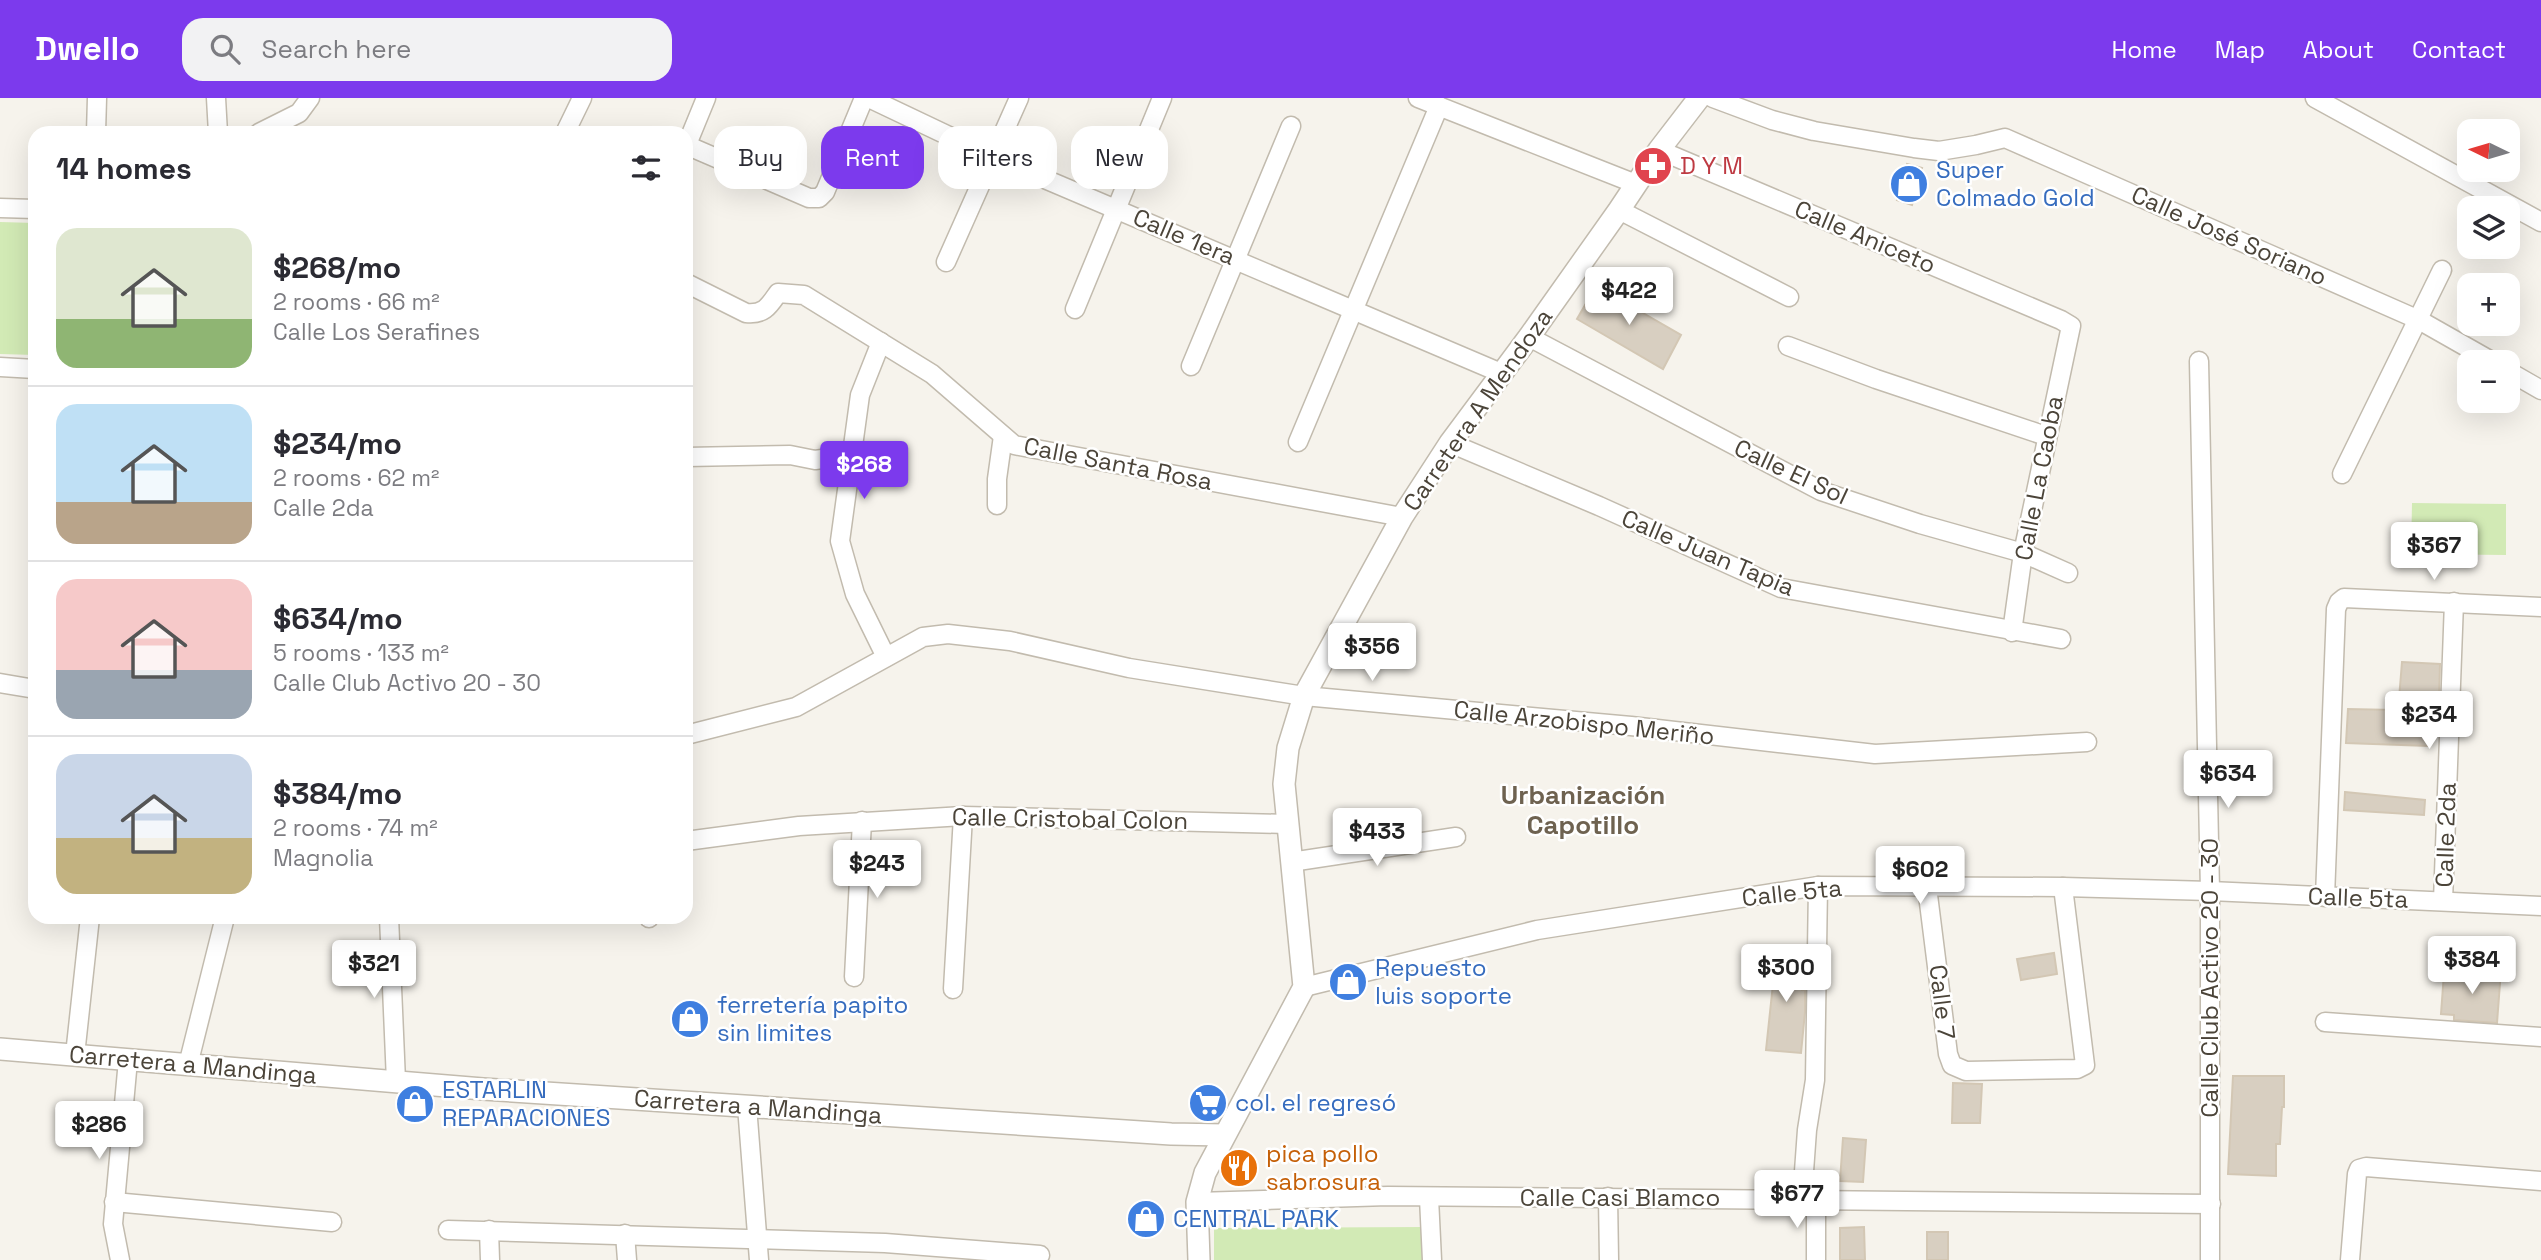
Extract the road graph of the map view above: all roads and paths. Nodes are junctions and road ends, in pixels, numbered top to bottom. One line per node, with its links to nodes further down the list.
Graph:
1 (97, 98): 14 (street)
2 (216, 98): 15 (street)
3 (310, 98): 16 (street)
4 (582, 98): 17 (street)
5 (706, 98): 20 (street)
6 (867, 98): 21 (street, Calle 1era); 22 (street)
7 (1019, 98): 18 (street)
8 (1162, 98): 29 (street)
9 (1418, 98): 13 (street)
10 (1699, 98): 23 (street, Carretera A Mendoza)
11 (1713, 98): 39 (street, Calle José Soriano)
12 (2315, 98): 31 (street)
13 (1439, 106): 25 (street); 38 (street)
14 (96, 126)
15 (218, 126)
16 (272, 126)
17 (568, 126)
18 (1007, 126)
19 (1291, 126): 32 (street)
20 (693, 130)
21 (938, 131)
22 (693, 148)
23 (1659, 150): 25 (street, Carretera A Mendoza); 40 (street, Calle Aniceto)
24 (1057, 184): 29 (street, Calle 1era)
25 (1636, 184): 30 (street, Carretera A Mendoza)
26 (979, 189): 33 (street)
27 (0, 208): 28 (street)
28 (28, 209)
29 (1116, 209): 32 (street, Calle 1era); 37 (street)
30 (1619, 210): 36 (street); 41 (street, Carretera A Mendoza)
31 (2541, 222)
32 (1236, 259): 38 (street, Calle 1era); 46 (street)
33 (946, 262)
34 (2442, 270): 39 (street)
35 (693, 287): 42 (street, Calle Santa Rosa)
36 (1789, 297)
37 (1075, 309)
38 (1355, 310): 49 (street, Calle 1era); 54 (street)
39 (2419, 320): 44 (street, Calle José Soriano); 58 (street)
40 (2071, 326): 53 (street, Calle La Caoba)
41 (1529, 337): 49 (street, Carretera A Mendoza); 61 (street, Calle El Sol)
42 (881, 342): 52 (street, Calle Santa Rosa); 56 (street)
43 (1787, 346): 53 (street)
44 (2472, 350)
45 (2199, 361): 82 (street, Calle Club Activo 20 - 30)
46 (1191, 366)
47 (0, 367): 48 (street)
48 (28, 369)
49 (1501, 373): 55 (street, Carretera A Mendoza)
50 (2520, 378): 51 (street)
51 (2541, 390)
52 (1003, 436): 59 (street); 60 (street, Calle Santa Rosa)
53 (2046, 436): 61 (street, Calle La Caoba)
54 (1298, 442)
55 (1450, 443): 60 (street, Carretera A Mendoza); 65 (street, Calle Juan Tapia)
56 (851, 454): 57 (street); 67 (street)
57 (693, 457)
58 (2342, 474)
59 (997, 505)
60 (1402, 517): 70 (street, Carretera A Mendoza)
61 (2023, 553): 62 (street, Calle El Sol); 65 (street, Calle La Caoba)
62 (2068, 573)
63 (2454, 602): 64 (street); 83 (street); 84 (street, Calle 2da)
64 (2541, 607)
65 (2012, 632): 66 (street, Calle Juan Tapia)
66 (2061, 639)
67 (886, 657): 70 (street, Calle Arzobispo Meriño); 71 (street, Calle Arzobispo Meriño)
68 (0, 683): 69 (street)
69 (28, 688)
70 (1304, 696): 72 (street, Calle Arzobispo Meriño); 75 (street, Carretera A Mendoza)
71 (693, 733)
72 (2087, 742)
73 (962, 816): 74 (street, Calle Cristobal Colon); 75 (street, Calle Cristobal Colon); 91 (street)
74 (862, 821): 77 (street, Calle Cristobal Colon); 89 (street)
75 (1287, 824): 78 (street, Carretera A Mendoza)
76 (1457, 837): 78 (street)
77 (693, 840)
78 (1291, 862): 90 (street, Carretera A Mendoza)
79 (1818, 886): 80 (street, Calle 5ta); 90 (street, Calle 5ta); 104 (street)
80 (1927, 887): 81 (street, Calle 5ta); 81 (street, Calle 7)
81 (2063, 887): 82 (street, Calle 5ta)
82 (2210, 891): 83 (street, Calle 5ta); 107 (street, Calle Club Activo 20 - 30)
83 (2325, 897): 84 (street, Calle 5ta)
84 (2443, 901): 85 (street, Calle 5ta)
85 (2541, 906)
86 (89, 924): 95 (street)
87 (223, 924): 97 (street)
88 (389, 924): 98 (street)
89 (854, 977)
90 (1304, 987): 100 (street)
91 (953, 989)
92 (2325, 1022): 93 (street)
93 (2541, 1037)
94 (0, 1049): 95 (street, Carretera a Mandinga)
95 (75, 1055): 96 (street, Carretera a Mandinga)
96 (128, 1060): 97 (street, Carretera a Mandinga); 105 (street)
97 (188, 1065): 98 (street, Carretera a Mandinga)
98 (396, 1081): 99 (street, Carretera a Mandinga)
99 (747, 1106): 100 (street, Carretera a Mandinga); 112 (street)
100 (1224, 1135): 106 (street)
101 (2541, 1181): 124 (street)
102 (1608, 1197): 103 (street, Calle Casi Blamco); 104 (street, Calle Casi Blamco); 121 (street)
103 (1429, 1198): 106 (street, Calle Casi Blamco); 120 (street)
104 (1809, 1199): 107 (street, Calle Casi Blamco); 122 (street)
105 (114, 1202): 108 (street); 115 (street)
106 (1197, 1202): 119 (street)
107 (2210, 1204): 123 (street, Calle Club Activo 20 - 30)
108 (332, 1222)
109 (448, 1230): 110 (street)
110 (489, 1230): 111 (street); 116 (street)
111 (625, 1234): 112 (street); 117 (street)
112 (757, 1238): 113 (street); 118 (street)
113 (886, 1251): 114 (street)
114 (1040, 1255)
115 (120, 1260)
116 (490, 1260)
117 (627, 1260)
118 (759, 1260)
119 (1199, 1260)
120 (1432, 1260)
121 (1609, 1260)
122 (1816, 1260)
123 (2210, 1260)
124 (2350, 1260)

